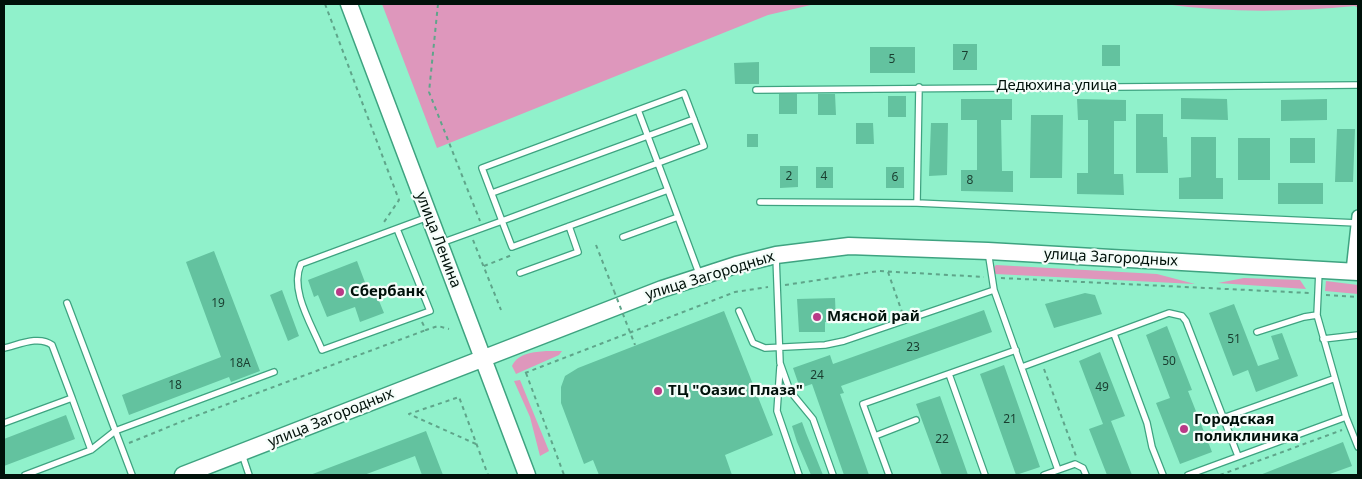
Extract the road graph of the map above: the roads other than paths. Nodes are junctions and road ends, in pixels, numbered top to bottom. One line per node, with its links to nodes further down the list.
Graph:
1 (349, 4): 13 (main road, улица Ленина)
2 (1358, 85): 3 (lane, Дедюхина улица)
3 (919, 87): 4 (lane, Дедюхина улица); 12 (lane)
4 (756, 90)
5 (638, 110): 6 (lane); 7 (lane); 10 (lane)
6 (694, 119): 7 (lane); 8 (lane)
7 (648, 136): 8 (lane); 10 (lane)
8 (658, 163): 9 (lane); 16 (lane)
9 (668, 190): 14 (lane); 17 (lane)
10 (492, 194): 16 (lane)
11 (760, 202): 12 (lane)
12 (917, 203): 15 (lane)
13 (428, 217): 18 (lane); 20 (main road, улица Ленина)
14 (678, 217): 19 (lane); 26 (lane)
15 (1358, 219): 24 (street)
16 (502, 221): 17 (lane); 20 (lane)
17 (569, 226): 25 (lane)
18 (397, 229): 18 (lane)
19 (623, 237)
20 (439, 244): 38 (main road, улица Ленина)
21 (988, 250): 22 (main road, улица Загородных); 23 (main road, улица Загородных); 27 (lane)
22 (776, 255): 26 (main road, улица Загородных); 35 (lane)
23 (1319, 268): 24 (main road, улица Загородных); 30 (lane)
24 (1355, 271)
25 (520, 274)
26 (700, 276): 38 (main road, улица Загородных)
27 (994, 290): 35 (lane); 37 (lane)
28 (67, 302): 49 (lane)
29 (739, 311): 35 (lane)
30 (1317, 315): 31 (lane); 34 (lane)
31 (1257, 332)
32 (1114, 334): 40 (lane); 46 (lane); 67 (lane)
33 (1358, 335): 34 (lane)
34 (1323, 338): 43 (lane)
35 (780, 346): 39 (lane)
36 (4, 348): 44 (lane)
37 (1016, 350): 40 (lane); 42 (lane)
38 (483, 358): 53 (main road, улица Загородных); 60 (main road, улица Ленина)
39 (780, 363): 61 (lane); 62 (lane)
40 (1022, 367): 55 (lane)
41 (274, 372): 49 (lane)
42 (948, 374): 50 (lane); 64 (lane)
43 (1333, 379): 45 (lane); 46 (lane)
44 (72, 398): 48 (lane); 52 (lane)
45 (1346, 417): 51 (lane); 54 (lane)
46 (1223, 418): 54 (lane)
47 (916, 420): 50 (lane)
48 (4, 423)
49 (115, 431): 52 (lane); 58 (lane)
50 (875, 436): 63 (lane)
51 (1358, 447)
52 (91, 450): 57 (lane)
53 (242, 453): 56 (main road, улица Загородных); 59 (lane)
54 (1238, 456): 68 (lane)
55 (1058, 470): 65 (lane); 66 (lane)
56 (188, 474)
57 (25, 475)
58 (132, 475)
59 (250, 475)
60 (527, 475)
61 (799, 475)
62 (833, 475)
63 (889, 475)
64 (985, 475)
65 (1044, 475)
66 (1086, 475)
67 (1163, 475)
68 (1188, 475)

